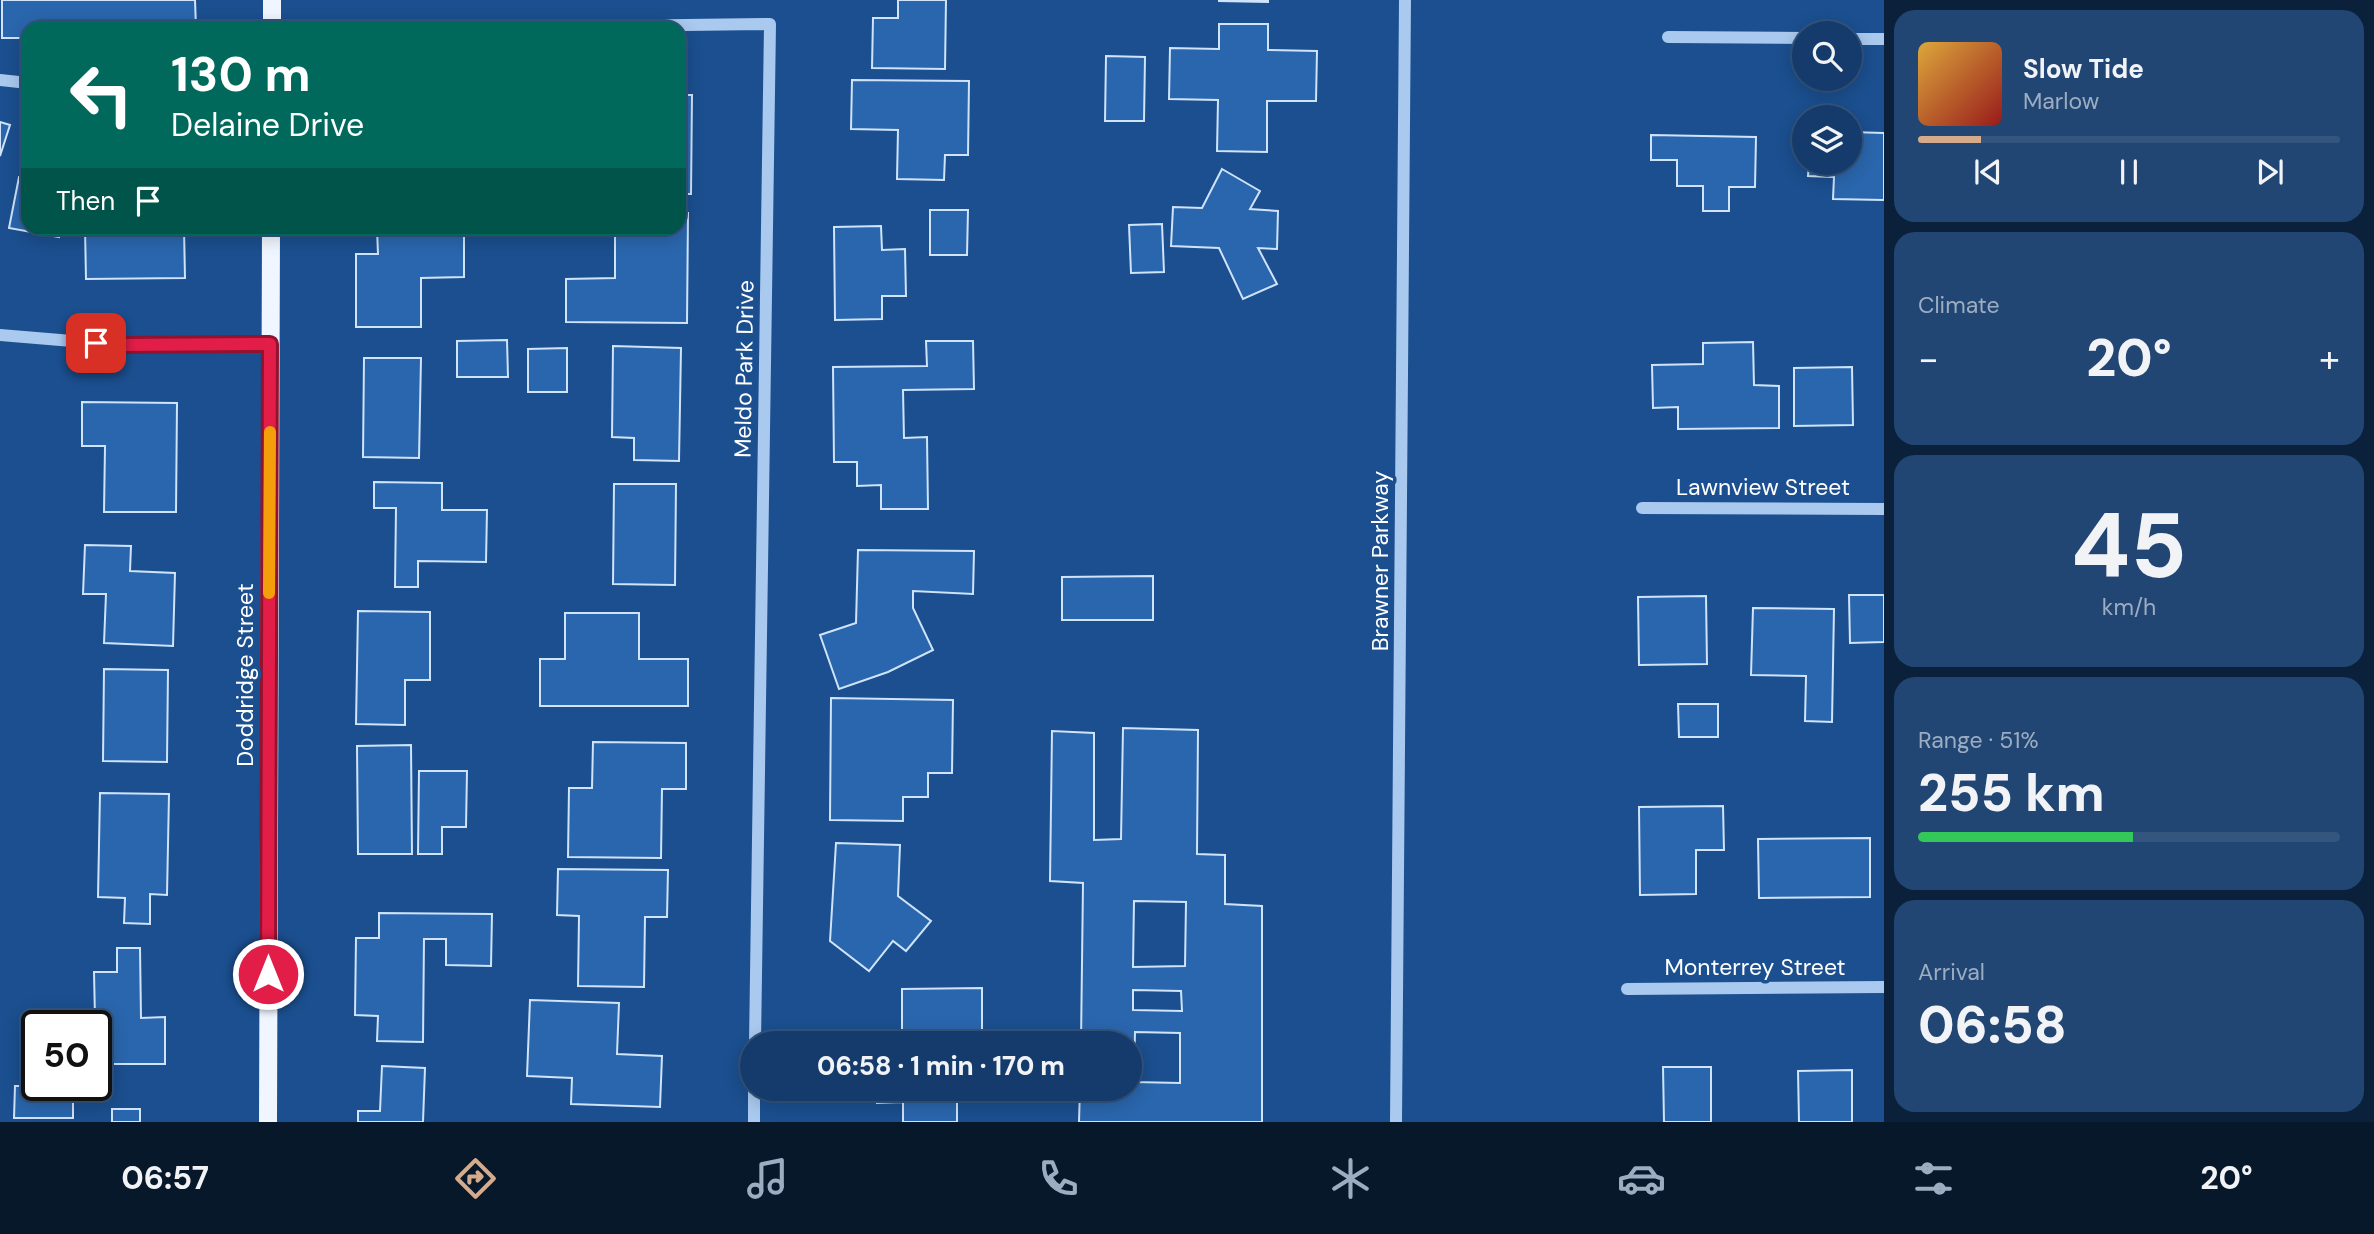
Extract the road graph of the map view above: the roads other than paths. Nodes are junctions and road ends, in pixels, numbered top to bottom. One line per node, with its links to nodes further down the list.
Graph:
1 (272, 0): 3 (main road)
2 (1405, 0): 22 (street, Brawner Parkway)
3 (272, 21)
4 (686, 25): 18 (street, Meldo Park Drive)
5 (1668, 37): 6 (street)
6 (1792, 38)
7 (1862, 39): 8 (street)
8 (1884, 40)
9 (0, 80): 10 (street)
10 (21, 82)
11 (271, 235): 13 (main road, Doddridge Street)
12 (0, 335): 13 (street)
13 (270, 344): 20 (main road, Doddridge Street)
14 (1642, 508): 15 (street, Lawnview Street)
15 (1884, 509)
16 (1884, 987): 17 (street, Monterrey Street)
17 (1627, 989)
18 (755, 1031)
19 (754, 1101): 21 (street)
20 (268, 1122)
21 (754, 1122)
22 (1396, 1122)

